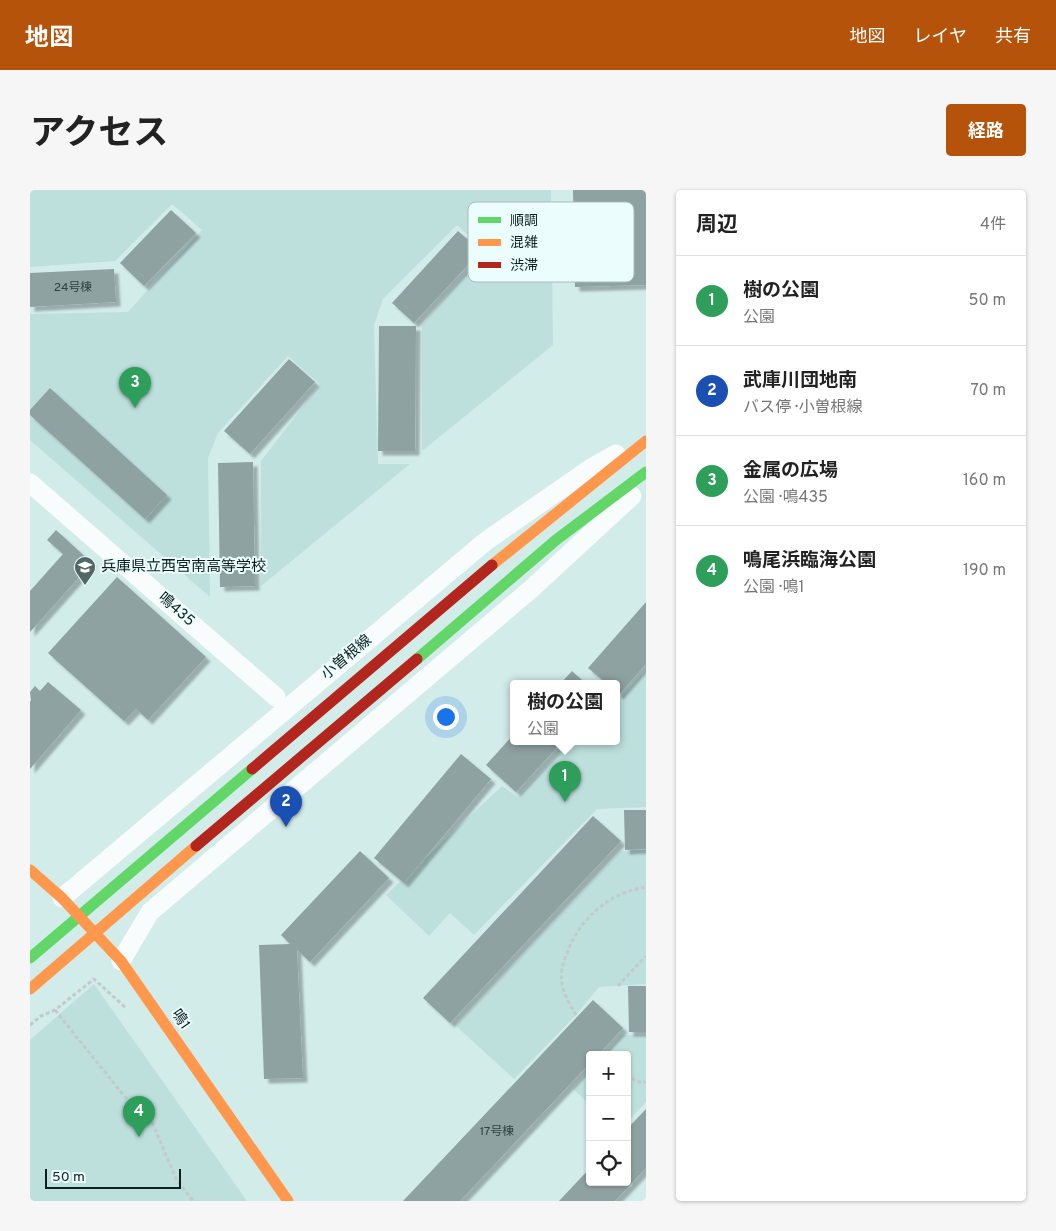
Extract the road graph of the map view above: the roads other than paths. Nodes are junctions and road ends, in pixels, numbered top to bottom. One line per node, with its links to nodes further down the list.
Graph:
1 (646, 440): 7 (street, 小曽根線); 8 (street)
2 (646, 472): 10 (street)
3 (646, 483): 9 (street)
4 (30, 484): 5 (street, 鳴435)
5 (276, 697)
6 (30, 870): 7 (street, 鳴1)
7 (62, 898): 9 (street, 鳴1)
8 (30, 958)
9 (121, 961): 11 (street, 鳴1)
10 (30, 989)
11 (288, 1201)

